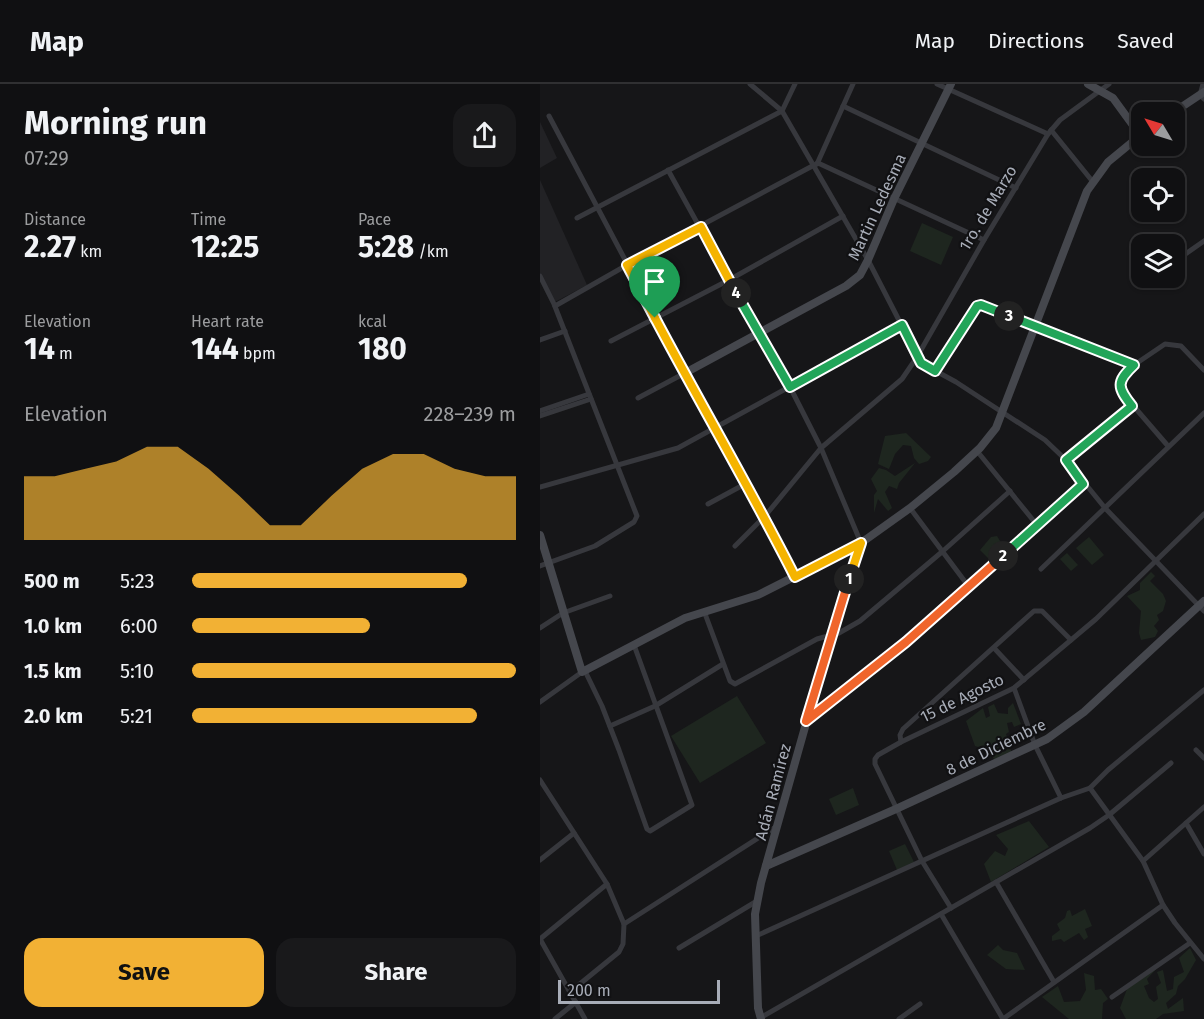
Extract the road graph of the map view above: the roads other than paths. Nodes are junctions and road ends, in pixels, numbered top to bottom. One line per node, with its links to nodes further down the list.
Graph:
1 (750, 84): 13 (street)
2 (795, 84): 13 (street)
3 (853, 84): 11 (street)
4 (937, 84): 8 (street)
5 (1089, 84): 9 (street)
6 (1109, 84): 9 (street, 1ro. de Marzo)
7 (1203, 84): 10 (street)
8 (950, 87): 16 (street); 17 (street, Martin Ledesma)
9 (1102, 90): 15 (street); 16 (street, 1ro. de Marzo)
10 (1203, 95): 12 (street)
11 (843, 106): 17 (street); 19 (street)
12 (1185, 106)
13 (782, 111): 19 (street); 20 (street)
14 (549, 116): 24 (street)
15 (1131, 122)
16 (1049, 132): 21 (street); 22 (street, 1ro. de Marzo)
17 (922, 142): 22 (street); 23 (street, Martin Ledesma)
18 (1131, 143): 21 (street)
19 (815, 164): 23 (street); 25 (street); 27 (street)
20 (668, 170): 24 (street); 27 (street)
21 (1093, 182): 38 (street)
22 (1016, 188): 28 (street, 1ro. de Marzo)
23 (894, 199): 28 (street); 31 (street, Martin Ledesma)
24 (598, 207): 26 (street); 32 (street)
25 (843, 216): 31 (street); 34 (street)
26 (577, 218)
27 (701, 227): 32 (street); 34 (street)
28 (984, 240): 43 (street, 1ro. de Marzo)
29 (1204, 241): 30 (street)
30 (1185, 254)
31 (868, 260): 37 (street); 40 (street, Martin Ledesma)
32 (627, 265): 35 (street); 36 (street)
33 (540, 276): 35 (street)
34 (729, 280): 36 (street); 40 (street)
35 (555, 306): 39 (street)
36 (655, 318): 42 (street); 47 (street)
37 (902, 325): 43 (street); 48 (street)
38 (1035, 327): 44 (street); 46 (street); 53 (street)
39 (565, 331): 41 (street); 49 (street)
40 (758, 333): 47 (street, Martin Ledesma); 48 (street)
41 (540, 340)
42 (611, 341)
43 (917, 357): 46 (street); 57 (street, 1ro. de Marzo)
44 (1134, 365): 45 (street); 51 (street)
45 (1204, 370)
46 (935, 371): 53 (street)
47 (685, 373): 50 (street, Martin Ledesma); 55 (street)
48 (790, 387): 55 (street); 57 (street)
49 (590, 397): 52 (street); 60 (street)
50 (638, 398)
51 (1132, 406): 56 (street); 59 (street)
52 (542, 413)
53 (1002, 413): 58 (street); 59 (street)
54 (1204, 413): 56 (street)
55 (714, 428): 60 (street); 61 (street)
56 (1168, 446): 67 (street)
57 (821, 448): 69 (street, 1ro. de Marzo); 72 (street)
58 (977, 451): 64 (street); 66 (street)
59 (1066, 460): 62 (street)
60 (616, 466): 63 (street); 76 (street)
61 (745, 484): 65 (street); 69 (street)
62 (1083, 484): 67 (street); 70 (street)
63 (540, 487)
64 (1010, 490): 70 (street); 74 (street)
65 (708, 504)
66 (910, 508): 72 (street); 74 (street)
67 (1105, 508): 75 (street); 78 (street)
68 (1204, 514): 75 (street, 15 de Agosto)
69 (765, 516): 73 (street, 1ro. de Marzo); 79 (street)
70 (1037, 525): 80 (street)
71 (540, 536): 76 (street)
72 (861, 543): 79 (street); 86 (street, Adán Ramírez)
73 (735, 546)
74 (942, 551): 80 (street); 86 (street)
75 (1156, 561): 82 (street); 87 (street, 15 de Agosto)
76 (549, 563): 77 (street); 84 (street)
77 (540, 566)
78 (1041, 568)
79 (795, 577): 83 (street)
80 (969, 587): 97 (street)
81 (610, 596): 84 (street)
82 (1202, 606): 100 (street, 8 de Diciembre)
83 (704, 611): 88 (street); 90 (street)
84 (563, 613): 85 (street); 91 (street)
85 (540, 628)
86 (831, 636): 90 (street); 97 (street, Adán Ramírez)
87 (1071, 640): 89 (street); 92 (street, 15 de Agosto)
88 (634, 645): 91 (street); 96 (street)
89 (994, 648): 92 (street); 99 (street)
90 (723, 664): 96 (street)
91 (584, 671): 95 (street); 98 (street)
92 (1024, 680): 93 (street, 15 de Agosto)
93 (1014, 688): 99 (street, 15 de Agosto); 100 (street)
94 (1204, 690): 105 (street)
95 (540, 702)
96 (655, 706): 98 (street); 98 (street)
97 (806, 721): 111 (street, Adán Ramírez)
98 (610, 726)
99 (901, 742): 108 (street, 15 de Agosto)
100 (1035, 745): 106 (street); 108 (street, 8 de Diciembre)
101 (1196, 750): 102 (street)
102 (1204, 758)
103 (1171, 763): 109 (street)
104 (540, 780): 112 (street)
105 (1090, 788): 106 (street); 109 (street)
106 (1061, 798): 115 (street)
107 (1204, 807): 110 (street)
108 (896, 809): 115 (street, 15 de Agosto); 117 (street, 8 de Diciembre)
109 (1109, 815): 116 (street); 118 (street)
110 (1186, 823): 113 (street); 116 (street)
111 (779, 825): 117 (street, Adán Ramírez); 124 (street)
112 (574, 833): 114 (street); 119 (street)
113 (1204, 854)
114 (540, 860)
115 (922, 861): 122 (street, 15 de Agosto); 125 (street)
116 (1143, 861): 121 (street)
117 (766, 866): 120 (street, Adán Ramírez)
118 (996, 882): 122 (street); 132 (street)
119 (607, 884): 124 (street); 126 (street)
120 (757, 901): 125 (street, Adán Ramírez); 128 (street)
121 (1163, 905): 127 (street); 132 (street)
122 (951, 908): 123 (street)
123 (941, 914): 138 (street); 142 (street)
124 (624, 924): 133 (street)
125 (756, 936): 138 (street, Adán Ramírez)
126 (540, 939): 129 (street)
127 (1190, 943): 131 (street); 134 (street)
128 (679, 948)
129 (546, 951): 130 (street); 133 (street)
130 (540, 956)
131 (1204, 959)
132 (1054, 982): 137 (street)
133 (570, 992): 135 (street)
134 (1112, 997)
135 (576, 1002): 139 (street); 140 (street)
136 (920, 1004): 141 (street)
137 (1012, 1016): 142 (street)
138 (760, 1018)
139 (555, 1019)
140 (585, 1019)
141 (899, 1019)
142 (1003, 1019)

